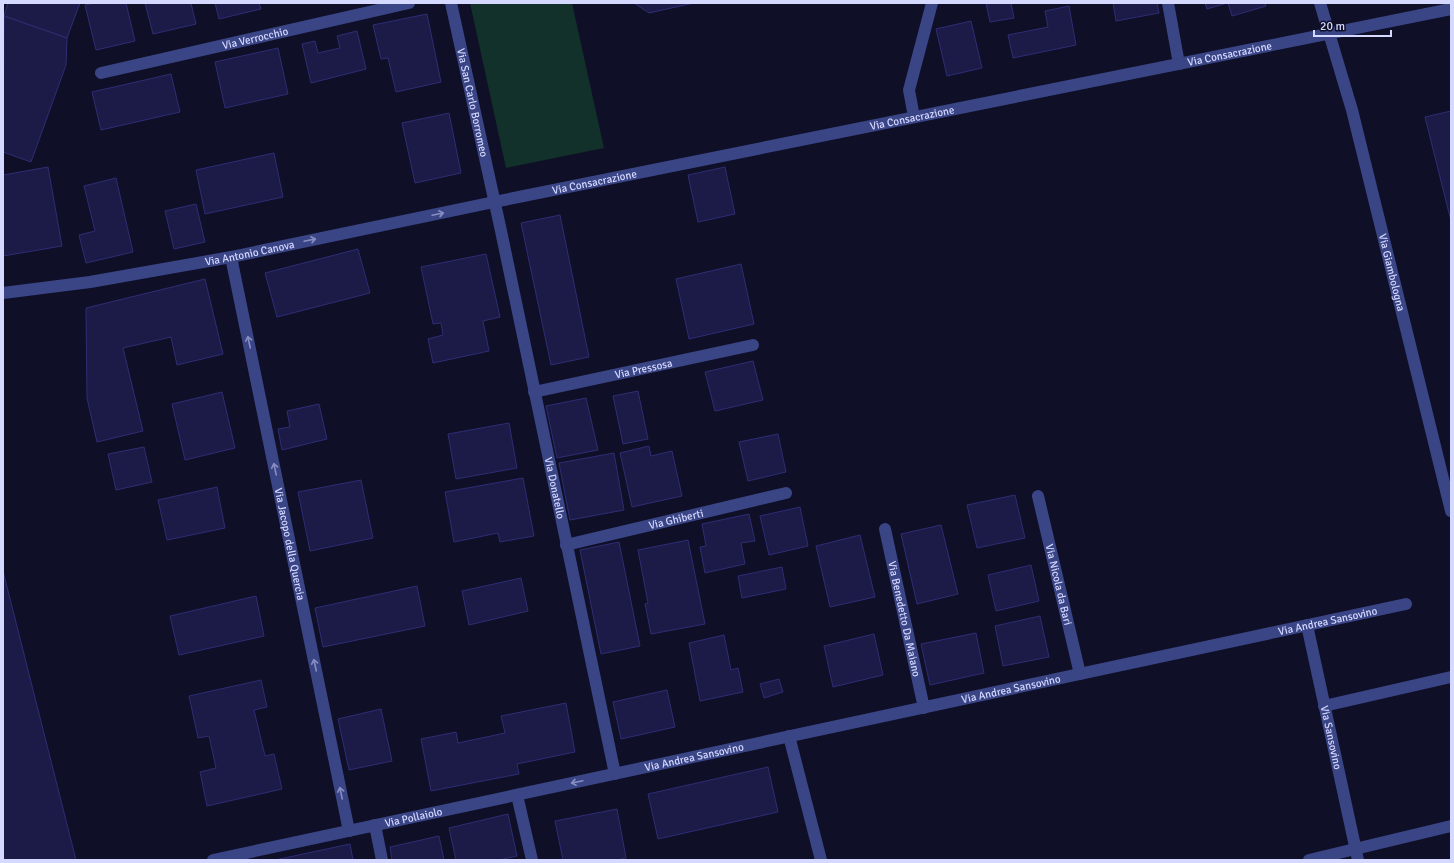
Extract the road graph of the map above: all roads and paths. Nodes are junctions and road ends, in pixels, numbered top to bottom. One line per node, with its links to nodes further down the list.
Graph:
1 (409, 3): 9 (street, Via Verrocchio)
2 (451, 3): 11 (street, Via San Carlo Borromeo)
3 (932, 3): 10 (street)
4 (1168, 3): 8 (street)
5 (1320, 3): 7 (street, Via Giambologna)
6 (1451, 9): 7 (street, Via Consacrazione)
7 (1330, 35): 8 (street, Via Consacrazione); 18 (street, Via Giambologna)
8 (1179, 64): 10 (street, Via Consacrazione)
9 (101, 73)
10 (914, 118): 11 (street, Via Consacrazione)
11 (494, 202): 12 (street, Via Antonio Canova, one-way to 11); 15 (street, Via Donatello)
12 (231, 257): 13 (street, Via Antonio Canova); 32 (street, Via Jacopo della Quercia, one-way to 12)
13 (3, 293)
14 (753, 345): 15 (street, Via Pressosa)
15 (534, 392): 20 (street, Via Donatello)
16 (786, 493): 20 (street, Via Ghiberti)
17 (1038, 496): 23 (street, Via Nicola da Bari)
18 (1451, 511)
19 (885, 529): 26 (street, Via Benedetto Da Maiano)
20 (566, 545): 28 (street, Via Donatello)
21 (1406, 604): 22 (street, Via Andrea Sansovino)
22 (1307, 626): 23 (street, Via Andrea Sansovino); 25 (street)
23 (1080, 674): 26 (street, Via Andrea Sansovino)
24 (1451, 678): 25 (street, Via Sansovino)
25 (1324, 706): 33 (street, Via Sansovino)
26 (924, 708): 27 (street, Via Andrea Sansovino)
27 (789, 736): 28 (street, Via Andrea Sansovino); 38 (street)
28 (615, 774): 29 (street, Via Pollaiolo, one-way to 29)
29 (517, 795): 30 (street, Via Pollaiolo); 37 (street)
30 (375, 825): 32 (street, Via Pollaiolo); 36 (street)
31 (1451, 826): 33 (street)
32 (349, 831): 34 (street, Via Pollaiolo)
33 (1357, 854): 39 (street)
34 (246, 856): 35 (street, Via Pollaiolo)
35 (213, 860)
36 (382, 860)
37 (532, 860)
38 (821, 860)
39 (1310, 860)

